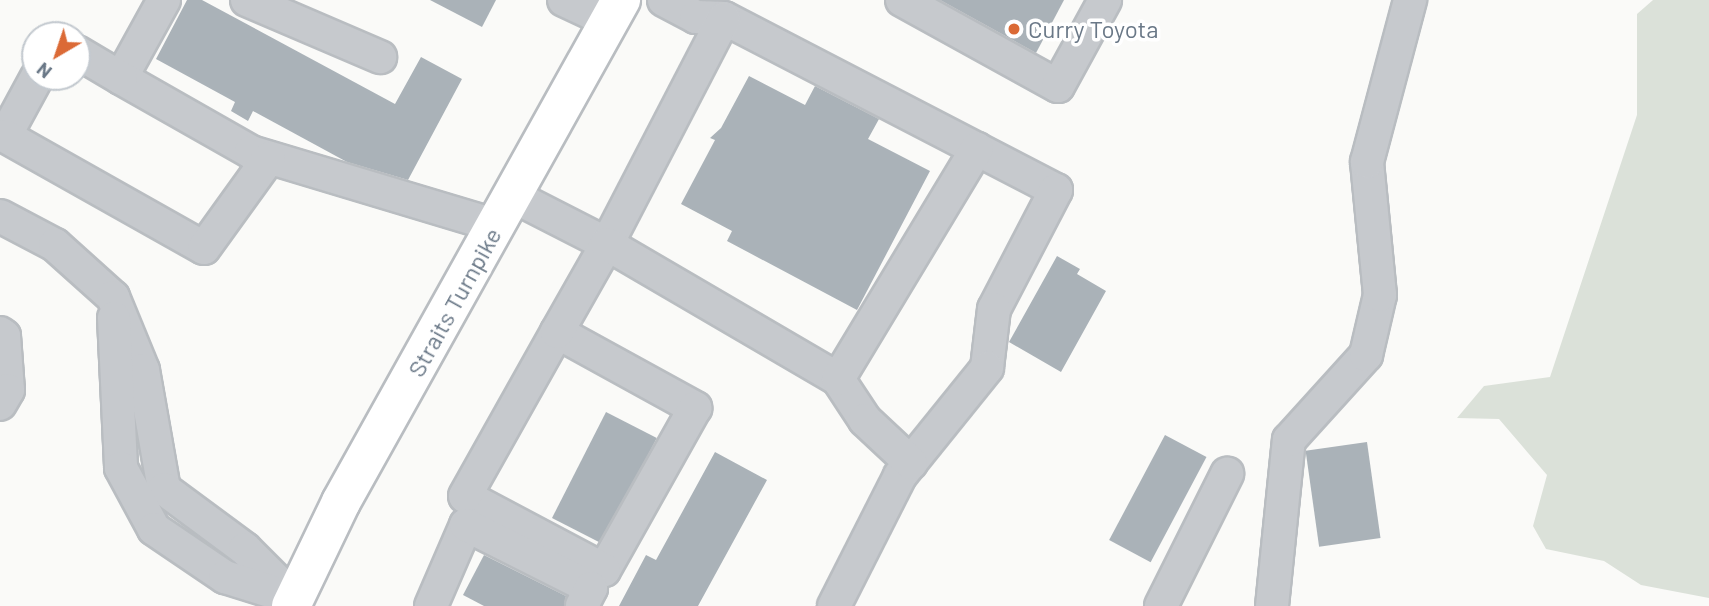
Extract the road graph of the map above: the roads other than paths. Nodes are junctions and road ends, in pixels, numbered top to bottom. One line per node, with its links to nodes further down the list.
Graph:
1 (164, 0): 12 (street)
2 (247, 0): 10 (street)
3 (564, 0): 8 (street)
4 (664, 0): 9 (street)
5 (902, 0): 6 (street)
6 (1105, 0)
7 (1410, 0): 30 (street)
8 (615, 11): 16 (main road, Straits Turnpike)
9 (724, 18): 14 (street); 18 (street)
10 (380, 57)
11 (91, 60): 12 (street)
12 (121, 78): 15 (street)
13 (29, 91): 15 (street)
14 (977, 149): 21 (street); 23 (street)
15 (270, 158): 16 (street)
16 (505, 211): 18 (street); 25 (main road, Straits Turnpike)
17 (0, 216): 25 (street)
18 (607, 244): 19 (street); 21 (street)
19 (557, 332): 19 (street)
20 (0, 333): 22 (street)
21 (838, 379): 23 (street)
22 (0, 404)
23 (905, 470): 28 (street)
24 (1227, 474): 29 (street)
25 (298, 604)
26 (431, 606): 27 (street)
27 (582, 606)
28 (834, 606)
29 (1161, 606)
30 (1272, 606)

